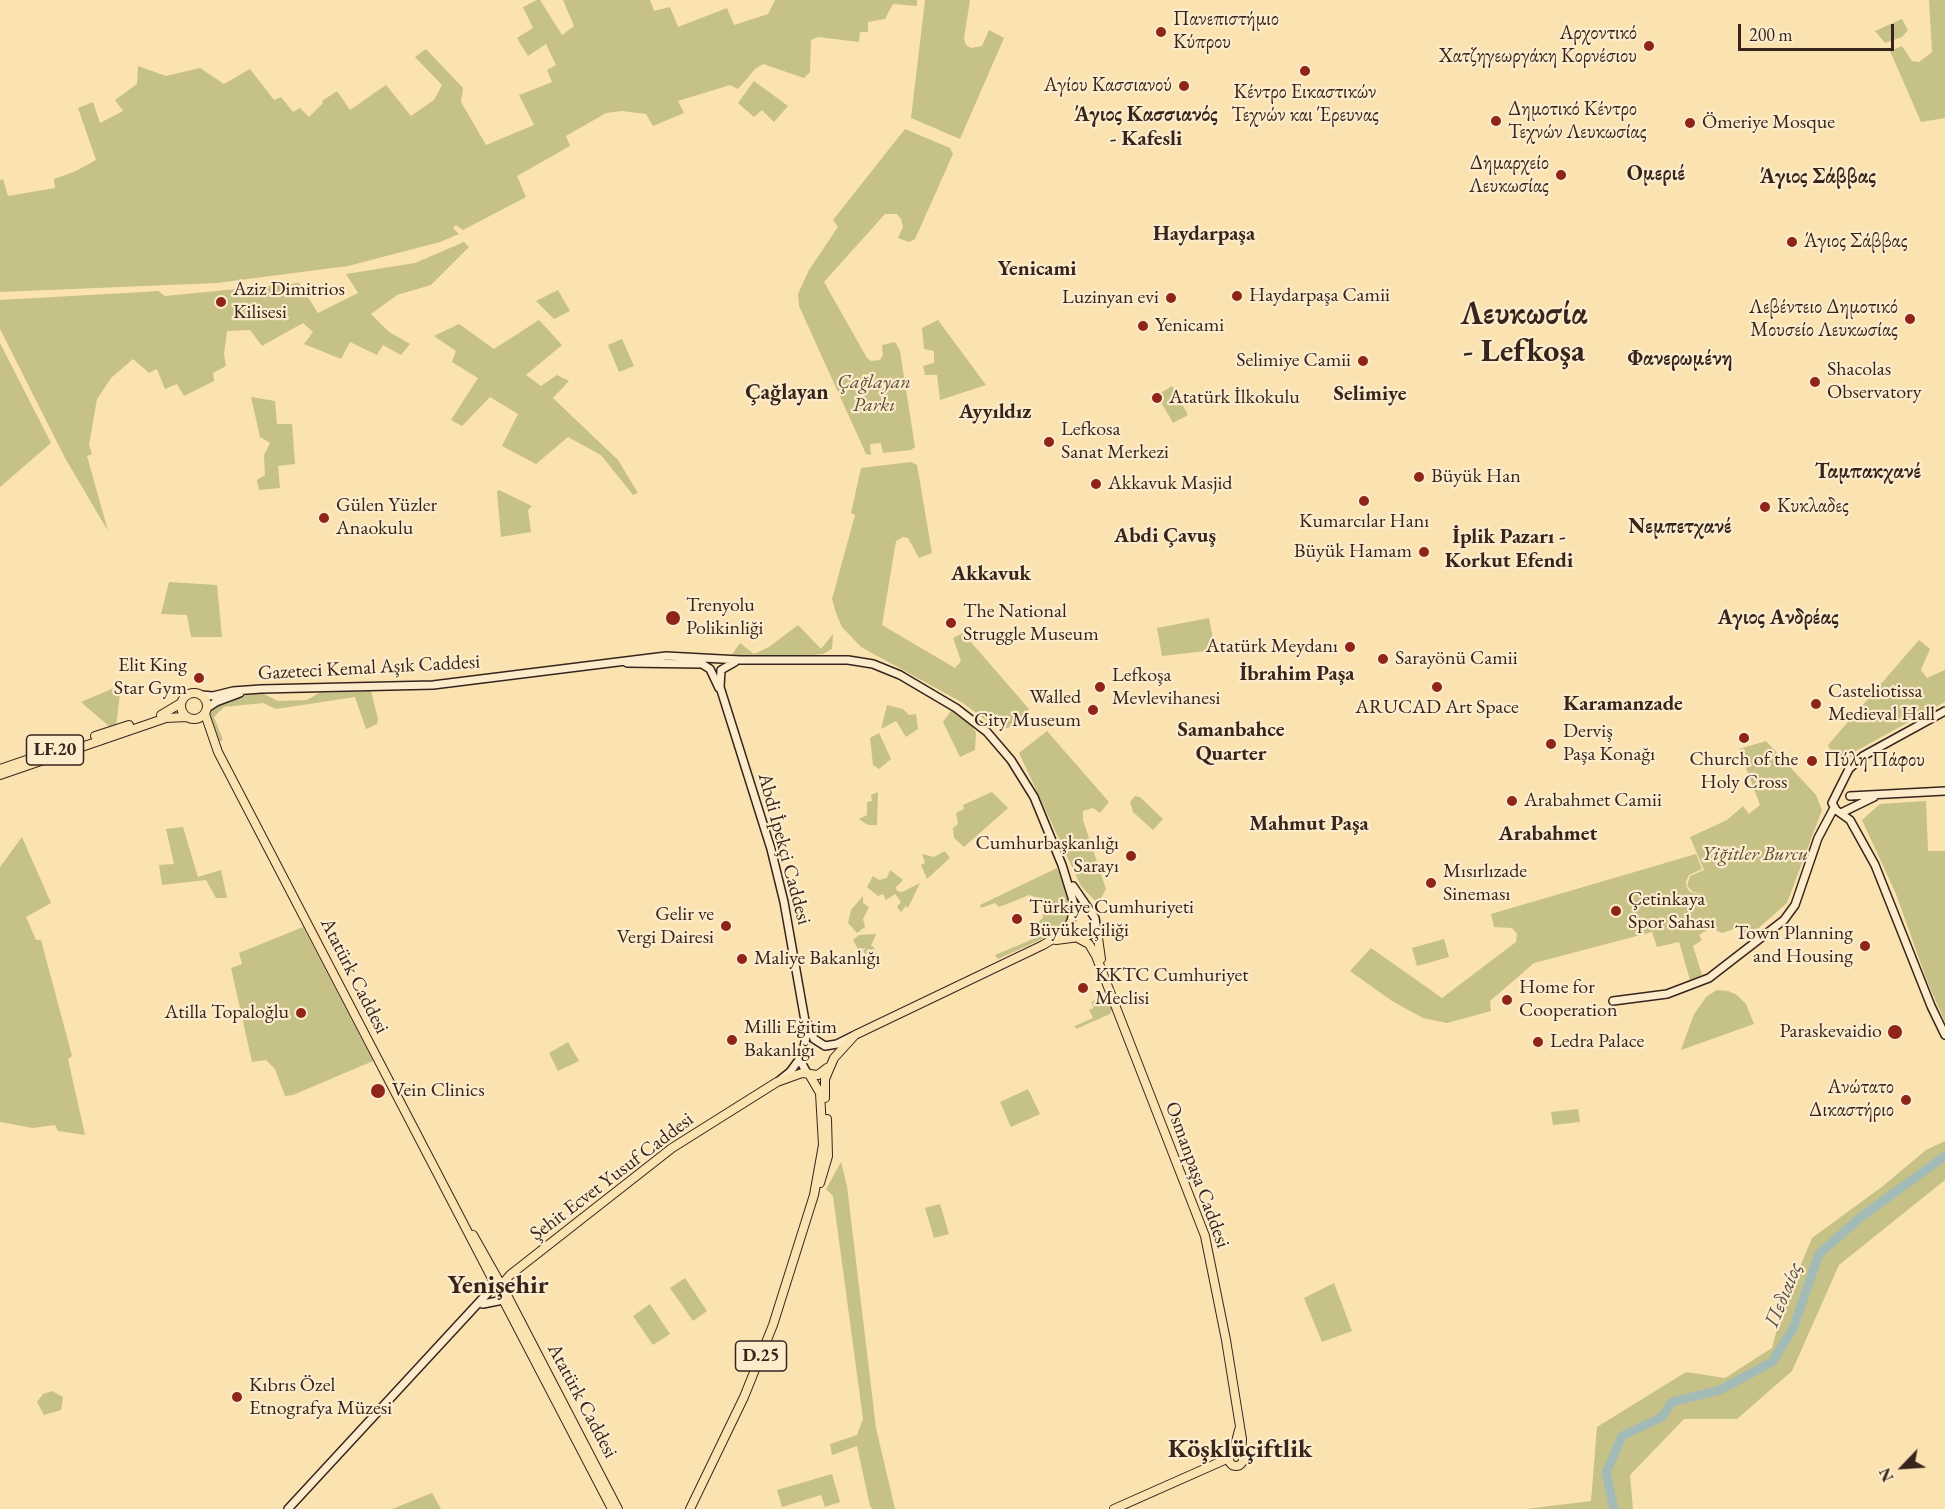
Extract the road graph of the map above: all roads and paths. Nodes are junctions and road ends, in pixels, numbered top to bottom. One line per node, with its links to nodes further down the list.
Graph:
1 (740, 660): 2 (main road, LF.20); 5 (main road, Abdi İpekçi Caddesi / D.25); 19 (main road, D.25)
2 (622, 662): 3 (main road, Gazeteci Kemal Aşık Caddesi / LF.20); 5 (main road, Abdi İpekçi Caddesi / D.25)
3 (245, 691): 4 (main road, Gazeteci Kemal Aşık Caddesi / LF.20); 7 (main road, Gazeteci Kemal Aşık Caddesi / LF.20)
4 (201, 694): 6 (main road, LF.20); 7 (main road)
5 (723, 698): 26 (main road, Abdi İpekçi Caddesi / D.25)
6 (181, 703): 9 (main road); 11 (main road, LF.20)
7 (206, 711): 9 (main road, LF.20); 10 (main road, Atatürk Caddesi)
8 (1945, 711): 14 (main road)
9 (189, 718): 10 (main road, Atatürk Caddesi); 12 (main road, LF.20)
10 (217, 750): 34 (main road, Atatürk Caddesi)
11 (0, 769)
12 (0, 775)
13 (1945, 791): 15 (main road)
14 (1839, 793): 16 (main road); 18 (main road)
15 (1879, 795): 16 (main road); 17 (main road)
16 (1850, 796): 17 (main road)
17 (1852, 806): 18 (main road)
18 (1837, 810): 25 (main road); 27 (main road)
19 (1062, 865): 20 (main road, D.25); 21 (main road)
20 (1071, 922): 23 (main road, D.25)
21 (1097, 931): 22 (main road); 24 (main road, Osmanpaşa Caddesi)
22 (1076, 937): 23 (main road); 24 (main road, Osmanpaşa Caddesi)
23 (1043, 945): 28 (main road, D.25)
24 (1105, 977): 40 (main road, Osmanpaşa Caddesi)
25 (1613, 1001)
26 (804, 1010): 28 (main road, Abdi İpekçi Caddesi); 29 (main road, Abdi İpekçi Caddesi / D.25)
27 (1945, 1033)
28 (855, 1035): 30 (main road, D.25)
29 (803, 1052): 31 (main road, Abdi İpekçi Caddesi / D.25); 32 (main road, Şehit Ecvet Yusuf Caddesi)
30 (832, 1062): 31 (main road, D.25); 33 (main road, D.25)
31 (808, 1073): 32 (main road, Şehit Ecvet Yusuf Caddesi); 33 (main road, D.25)
32 (777, 1082): 35 (main road, Şehit Ecvet Yusuf Caddesi)
33 (814, 1196): 46 (main road, D.25)
34 (491, 1272): 35 (main road); 36 (main road, Atatürk Caddesi); 37 (main road)
35 (510, 1275): 36 (main road, Şehit Ecvet Yusuf Caddesi); 38 (main road)
36 (498, 1286): 37 (main road, Şehit Ecvet Yusuf Caddesi); 38 (main road, Atatürk Caddesi); 39 (main road)
37 (487, 1294): 39 (main road, Şehit Ecvet Yusuf Caddesi)
38 (506, 1299): 39 (main road); 44 (main road, Atatürk Caddesi); 45 (main road, Atatürk Caddesi)
39 (480, 1306): 43 (main road, Şehit Ecvet Yusuf Caddesi)
40 (1235, 1455): 41 (main road); 41 (main road); 42 (main road)
41 (1233, 1466): 42 (main road)
42 (1193, 1474): 47 (main road)
43 (288, 1509)
44 (612, 1509)
45 (618, 1509)
46 (690, 1509)
47 (1114, 1509)

